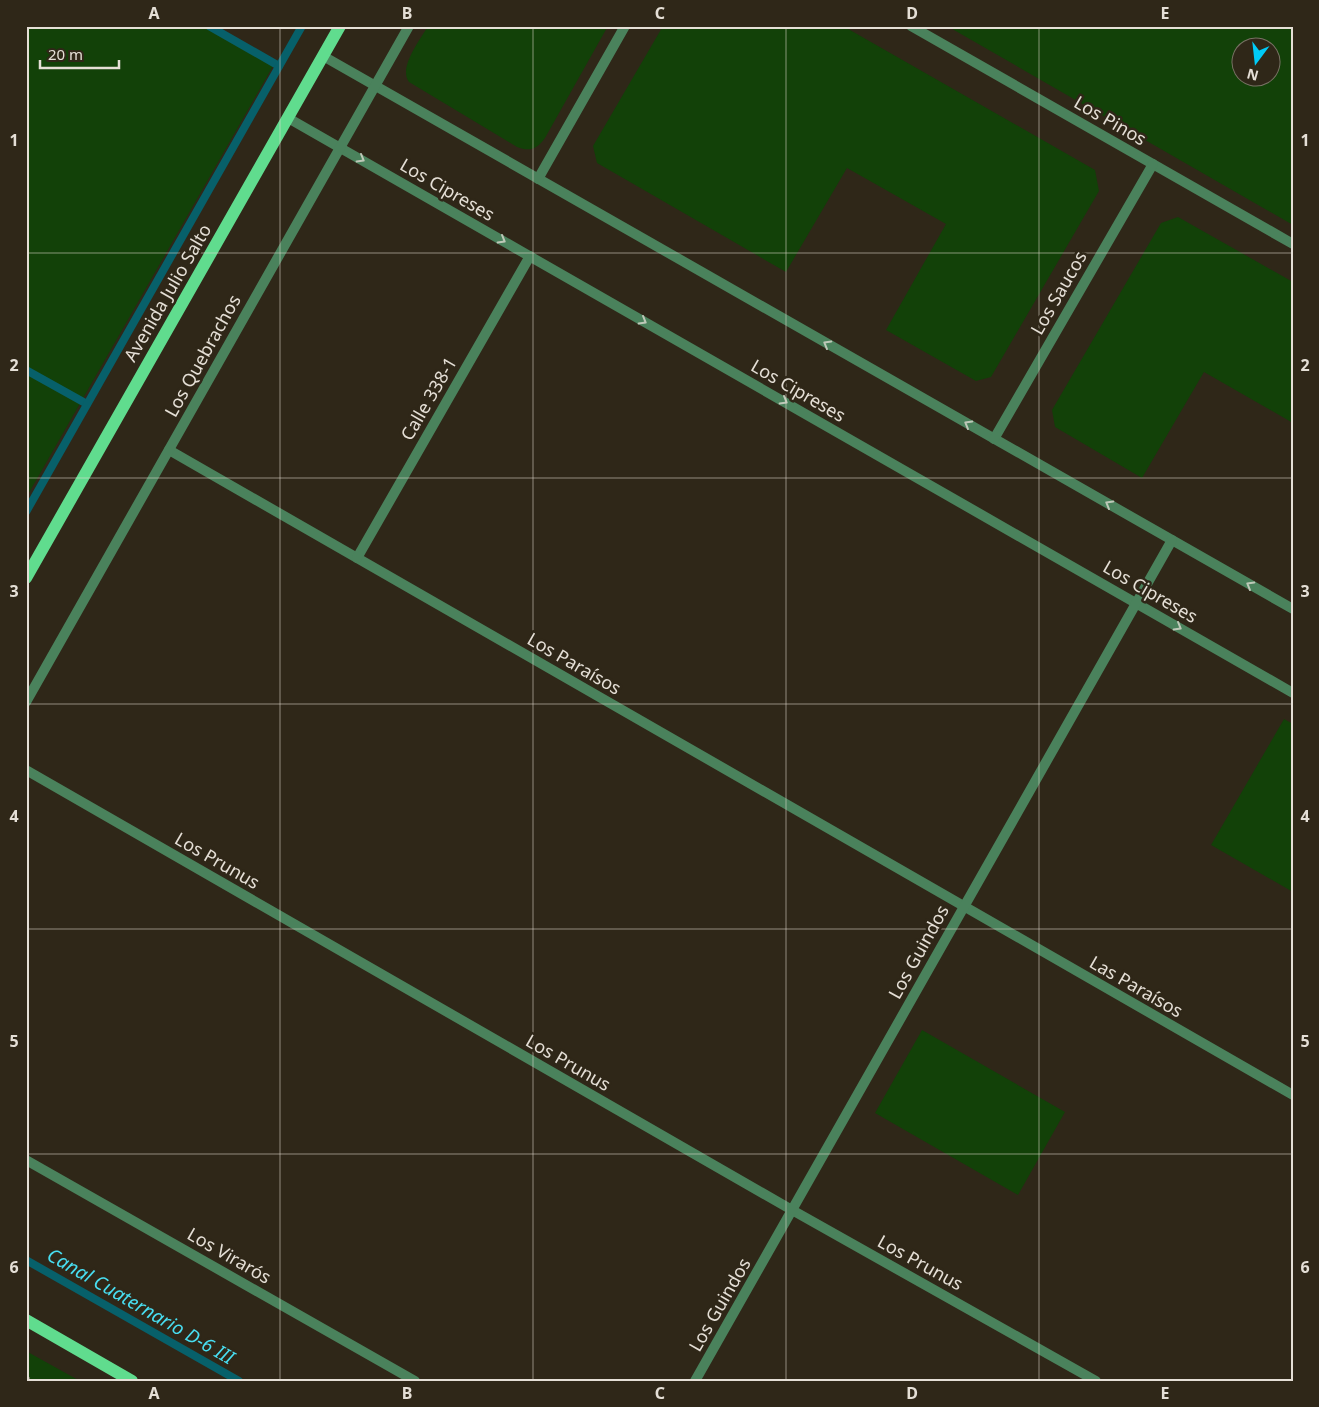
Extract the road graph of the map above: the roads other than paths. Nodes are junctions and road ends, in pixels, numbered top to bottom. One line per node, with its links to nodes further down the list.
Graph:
1 (340, 26): 5 (main road, Avenida Julio Salto)
2 (409, 26): 6 (street, Los Quebrachos)
3 (626, 26): 10 (street)
4 (911, 26): 9 (street, Los Pinos)
5 (323, 56): 6 (street); 7 (main road, Avenida Julio Salto)
6 (375, 86): 8 (street, Los Quebrachos); 10 (street)
7 (288, 118): 8 (street, Los Cipreses); 17 (main road, Avenida Julio Salto)
8 (340, 147): 12 (street, Los Cipreses, one-way to 12); 14 (street, Los Quebrachos)
9 (1153, 164): 11 (street, Los Pinos); 13 (street, Los Saucos)
10 (538, 179): 13 (street, one-way to 10)
11 (1293, 244)
12 (530, 256): 16 (street, Calle 338-1); 18 (street, Los Cipreses, one-way to 18)
13 (994, 439): 15 (street, one-way to 13)
14 (169, 450): 16 (street, Los Paraísos); 21 (street, Los Quebrachos)
15 (1172, 540): 18 (street, Los Guindos); 19 (street, one-way to 15)
16 (357, 558): 23 (street, Los Paraísos)
17 (26, 578)
18 (1136, 603): 20 (street, Los Cipreses, one-way to 20); 23 (street, Los Guindos)
19 (1293, 609)
20 (1293, 692)
21 (26, 702)
22 (26, 770): 26 (street, Los Prunus)
23 (964, 906): 24 (street, Las Paraísos); 26 (street, Los Guindos)
24 (1293, 1095)
25 (26, 1160): 29 (street, Los Virarós)
26 (792, 1210): 30 (street, Los Guindos); 31 (street, Los Prunus)
27 (26, 1320): 28 (main road)
28 (132, 1381)
29 (415, 1381)
30 (695, 1381)
31 (1096, 1381)

